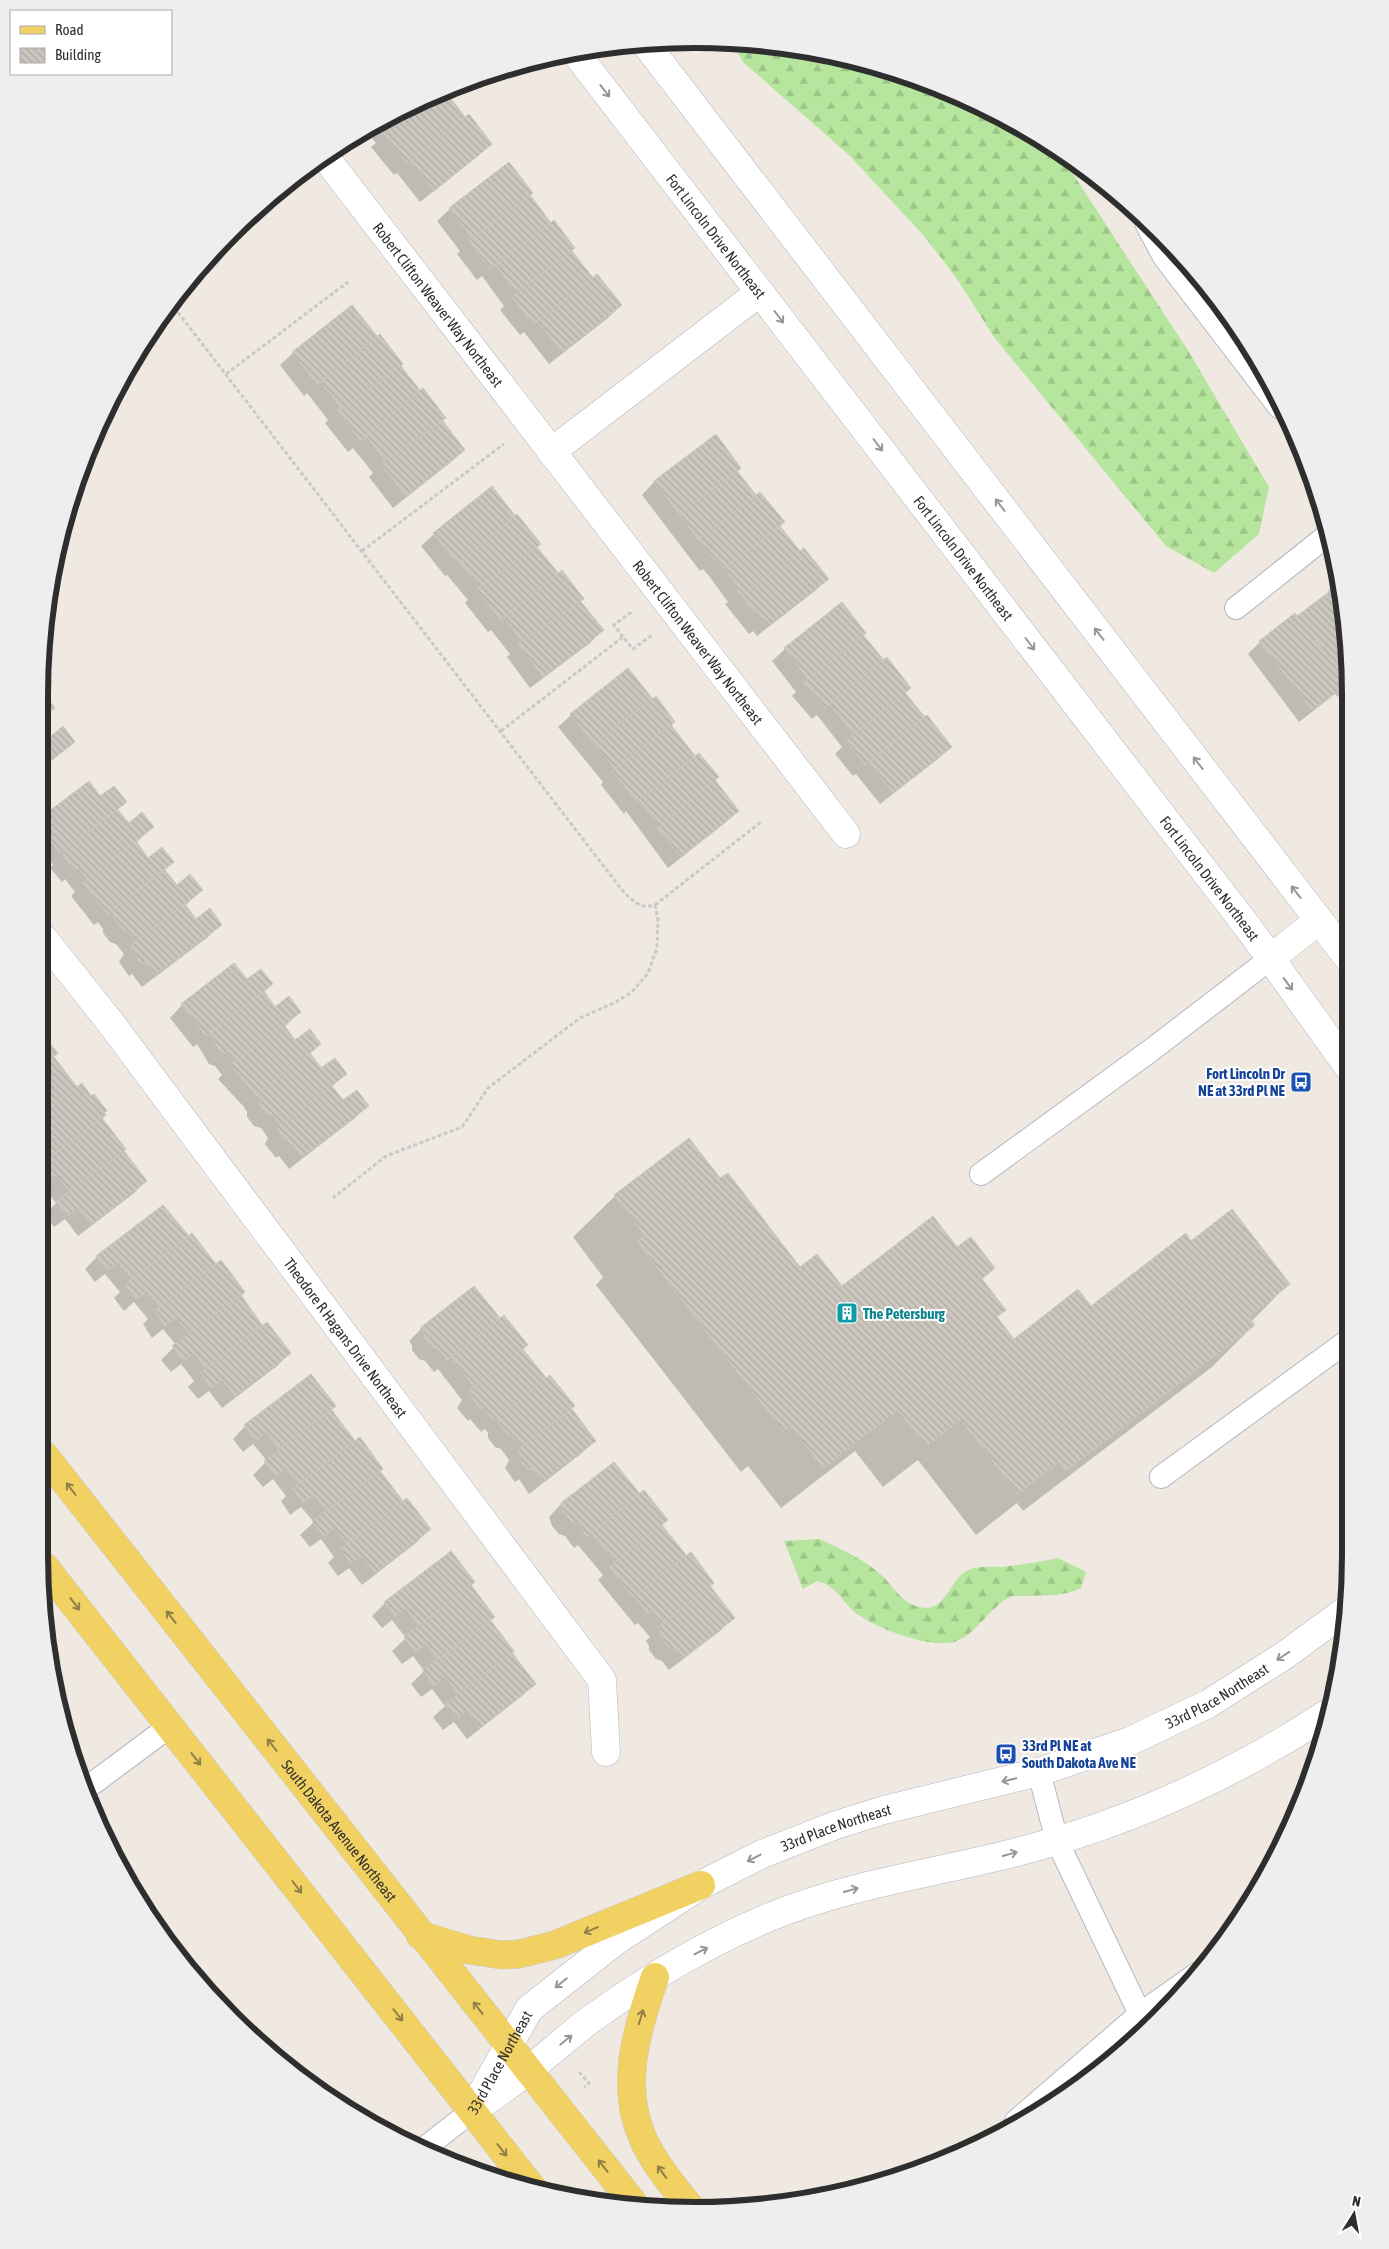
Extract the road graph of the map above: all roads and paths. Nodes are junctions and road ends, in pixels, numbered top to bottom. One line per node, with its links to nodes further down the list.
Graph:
1 (650, 49): 22 (street, one-way to 1)
2 (580, 58): 6 (street, Fort Lincoln Drive Northeast, one-way to 6)
3 (329, 161): 11 (street, Robert Clifton Weaver Way Northeast)
4 (1156, 241): 9 (lane)
5 (348, 282): 8 (path)
6 (760, 292): 11 (street); 25 (street, Fort Lincoln Drive Northeast, one-way to 25)
7 (175, 309): 8 (path)
8 (226, 374): 13 (path)
9 (1263, 386)
10 (510, 439): 13 (path)
11 (551, 452): 20 (street, Robert Clifton Weaver Way Northeast)
12 (1322, 540): 15 (lane)
13 (362, 551): 18 (path)
14 (640, 606): 17 (path)
15 (1236, 608)
16 (658, 631): 17 (path)
17 (623, 638): 18 (path)
18 (501, 731): 21 (path)
19 (761, 822): 21 (path)
20 (846, 834)
21 (655, 905): 28 (path)
22 (1319, 920): 24 (street); 25 (street)
23 (48, 944): 36 (street, Theodore R Hagans Drive Northeast)
24 (1342, 950)
25 (1270, 959): 26 (street, Fort Lincoln Drive Northeast, one-way to 26); 27 (lane)
26 (1342, 1058)
27 (982, 1174)
28 (333, 1198)
29 (1342, 1345): 31 (lane)
30 (48, 1460): 41 (main road, South Dakota Avenue Northeast, one-way to 30)
31 (1161, 1477)
32 (48, 1574): 35 (main road, one-way to 35)
33 (1338, 1616): 37 (street, 33rd Place Northeast, one-way to 37)
34 (1320, 1718): 39 (street, 33rd Place Northeast)
35 (170, 1726): 38 (lane); 48 (main road, one-way to 48)
36 (606, 1752)
37 (1039, 1772): 39 (lane); 40 (street, 33rd Place Northeast, one-way to 40)
38 (91, 1785)
39 (1057, 1841): 42 (street, 33rd Place Northeast, one-way to 39); 44 (lane)
40 (701, 1884): 41 (main road, one-way to 41); 45 (street, 33rd Place Northeast, one-way to 45)
41 (420, 1935): 45 (main road, South Dakota Avenue Northeast, one-way to 41)
42 (655, 1977): 46 (street, 33rd Place Northeast, one-way to 42); 52 (main road, one-way to 42)
43 (1170, 1993): 44 (lane)
44 (1140, 2014): 47 (lane)
45 (508, 2046): 46 (main road, South Dakota Avenue Northeast); 48 (street, 33rd Place Northeast)
46 (528, 2071): 48 (street, 33rd Place Northeast); 51 (main road, South Dakota Avenue Northeast, one-way to 46)
47 (1037, 2103)
48 (472, 2111): 49 (lane); 50 (main road, one-way to 50)
49 (429, 2144)
50 (525, 2178)
51 (629, 2198)
52 (686, 2202)

